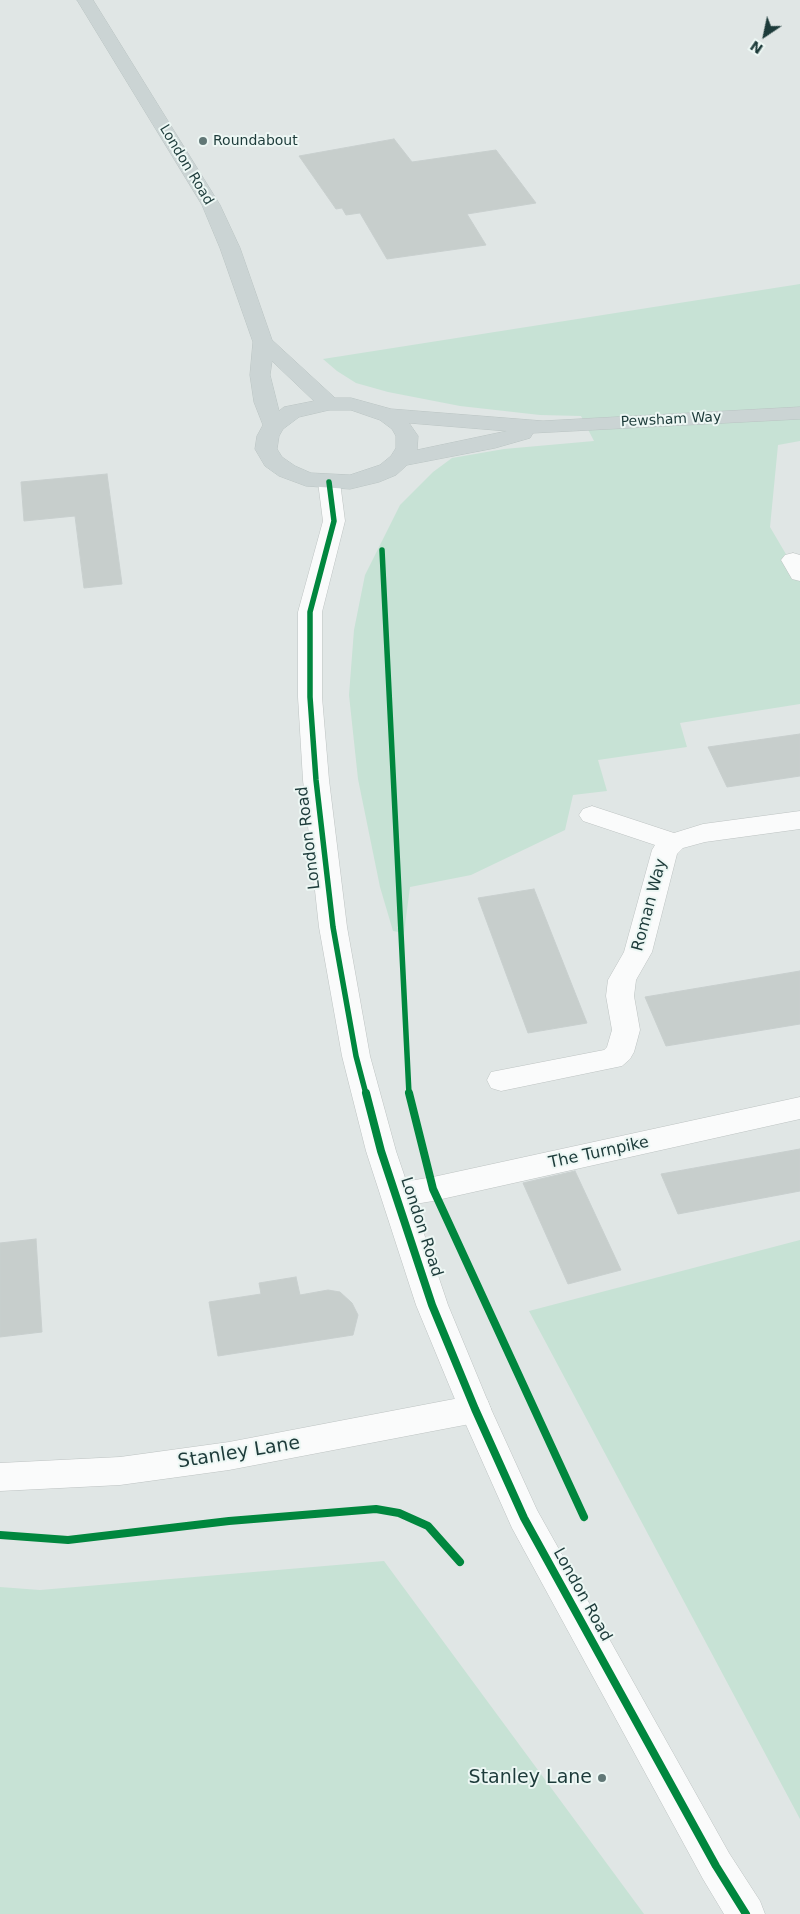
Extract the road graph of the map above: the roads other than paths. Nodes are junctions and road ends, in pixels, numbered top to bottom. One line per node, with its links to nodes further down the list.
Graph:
1 (85, 0): 2 (main road, London Road)
2 (262, 342): 3 (main road, London Road); 6 (main road, London Road)
3 (329, 404): 5 (main road); 6 (main road)
4 (800, 413): 7 (main road, Pewsham Way)
5 (388, 415): 7 (main road, Pewsham Way); 8 (main road)
6 (274, 425): 9 (main road)
7 (543, 427): 8 (main road, Pewsham Way)
8 (400, 460): 9 (main road)
9 (329, 482): 15 (street, London Road)
10 (592, 815): 12 (street, Roman Way)
11 (800, 820): 12 (street, Roman Way)
12 (674, 842): 13 (street, Roman Way)
13 (501, 1080)
14 (800, 1108): 15 (street, The Turnpike)
15 (397, 1195): 16 (street, London Road)
16 (475, 1409): 17 (street, Stanley Lane); 18 (street, London Road)
17 (0, 1477)
18 (746, 1914)

